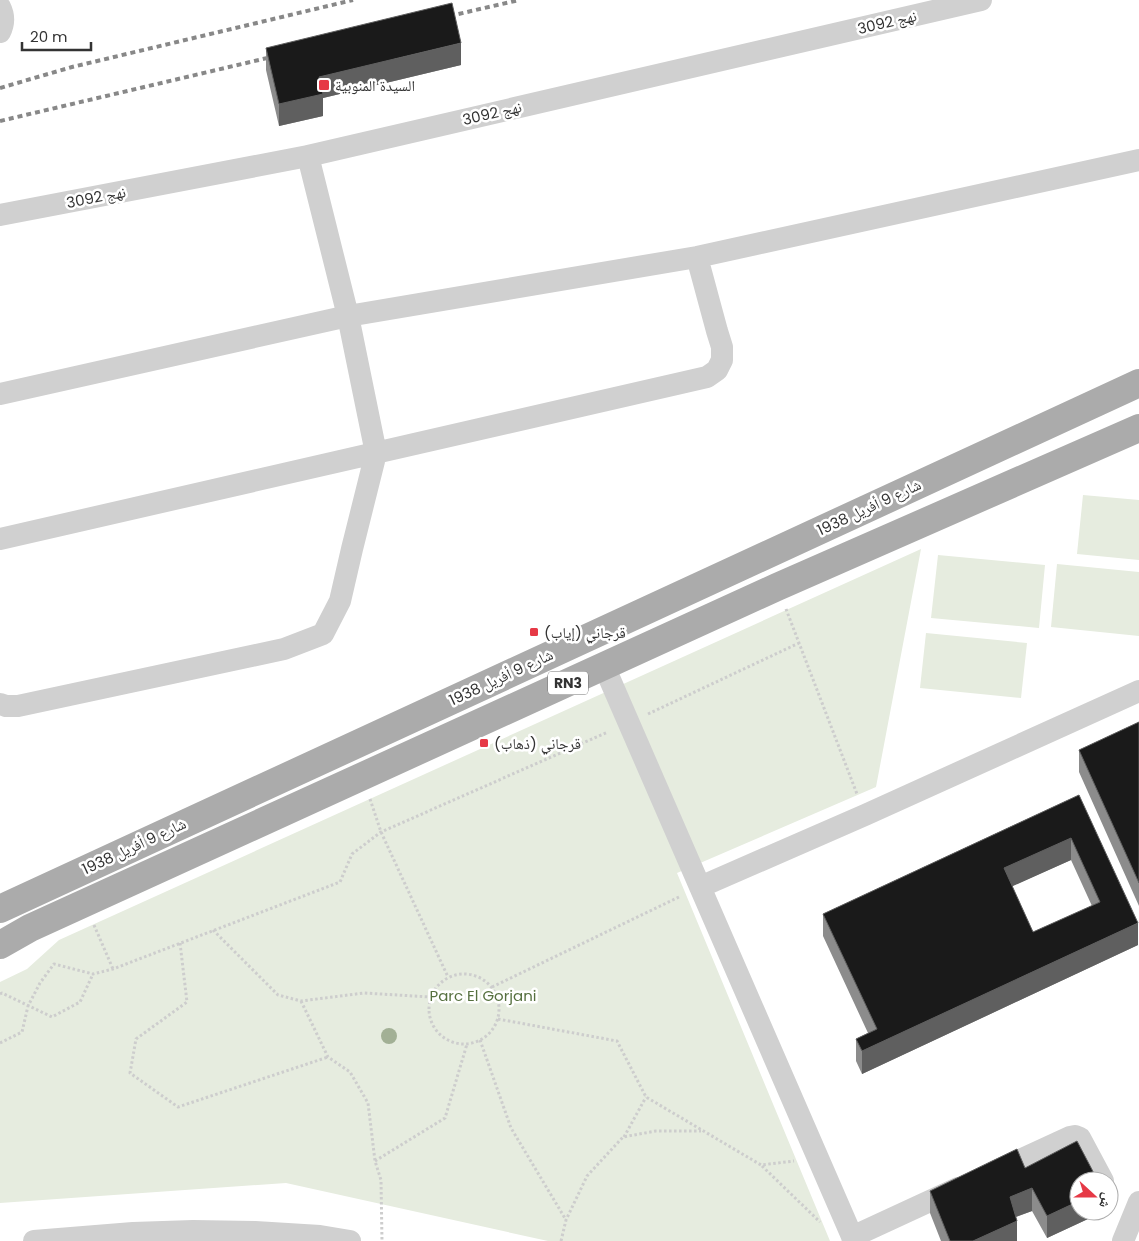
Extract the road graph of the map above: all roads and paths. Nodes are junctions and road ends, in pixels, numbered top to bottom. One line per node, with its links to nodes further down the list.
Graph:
1 (981, 0): 4 (street, نهج 3092)
2 (0, 7): 3 (street)
3 (0, 32)
4 (308, 156): 6 (street, نهج 3092); 8 (street)
5 (1139, 160): 7 (street)
6 (0, 215)
7 (697, 257): 8 (street); 12 (street)
8 (348, 316): 10 (street); 12 (street)
9 (1139, 382): 25 (main road, شارع 9 أفريل 1938 / RN3)
10 (0, 394)
11 (1139, 428): 14 (main road, شارع 9 أفريل 1938 / RN3)
12 (376, 453): 13 (street); 18 (street)
13 (0, 539)
14 (777, 587): 15 (path); 16 (main road, شارع 9 أفريل 1938 / RN3)
15 (799, 643): 19 (path); 21 (path)
16 (604, 666): 19 (street); 20 (main road, شارع 9 أفريل 1938 / RN3)
17 (1139, 691): 21 (street)
18 (0, 704)
19 (629, 722): 22 (path); 23 (street)
20 (362, 777): 22 (path); 24 (main road, شارع 9 أفريل 1938 / RN3)
21 (865, 815): 23 (street)
22 (381, 832): 26 (path); 31 (path)
23 (700, 887): 32 (path); 45 (street)
24 (84, 904): 28 (main road, شارع 9 أفريل 1938 / RN3); 29 (path)
25 (0, 909)
26 (213, 930): 27 (path); 35 (path)
27 (180, 943): 29 (path); 41 (path)
28 (0, 945)
29 (113, 969): 30 (path)
30 (93, 974): 36 (path); 36 (path)
31 (448, 977): 32 (path); 34 (path)
32 (492, 987): 37 (path)
33 (0, 994): 36 (path)
34 (430, 997): 35 (path); 40 (path)
35 (301, 1001): 41 (path)
36 (28, 1006): 39 (path)
37 (498, 1019): 38 (path); 42 (path)
38 (480, 1040): 40 (path); 50 (path)
39 (0, 1043)
40 (467, 1044): 46 (path)
41 (328, 1057): 46 (path)
42 (646, 1097): 43 (path); 44 (path)
43 (703, 1131): 44 (path); 47 (path)
44 (624, 1137): 50 (path)
45 (818, 1158): 47 (path); 54 (street)
46 (374, 1161): 57 (path)
47 (761, 1165): 51 (path)
48 (1098, 1171): 54 (street)
49 (1139, 1202): 59 (street)
50 (566, 1220): 58 (path)
51 (826, 1227)
52 (132, 1237): 53 (street); 55 (street)
53 (321, 1238): 56 (street)
54 (853, 1239)
55 (34, 1241)
56 (350, 1241)
57 (382, 1241)
58 (561, 1241)
59 (1123, 1241)

